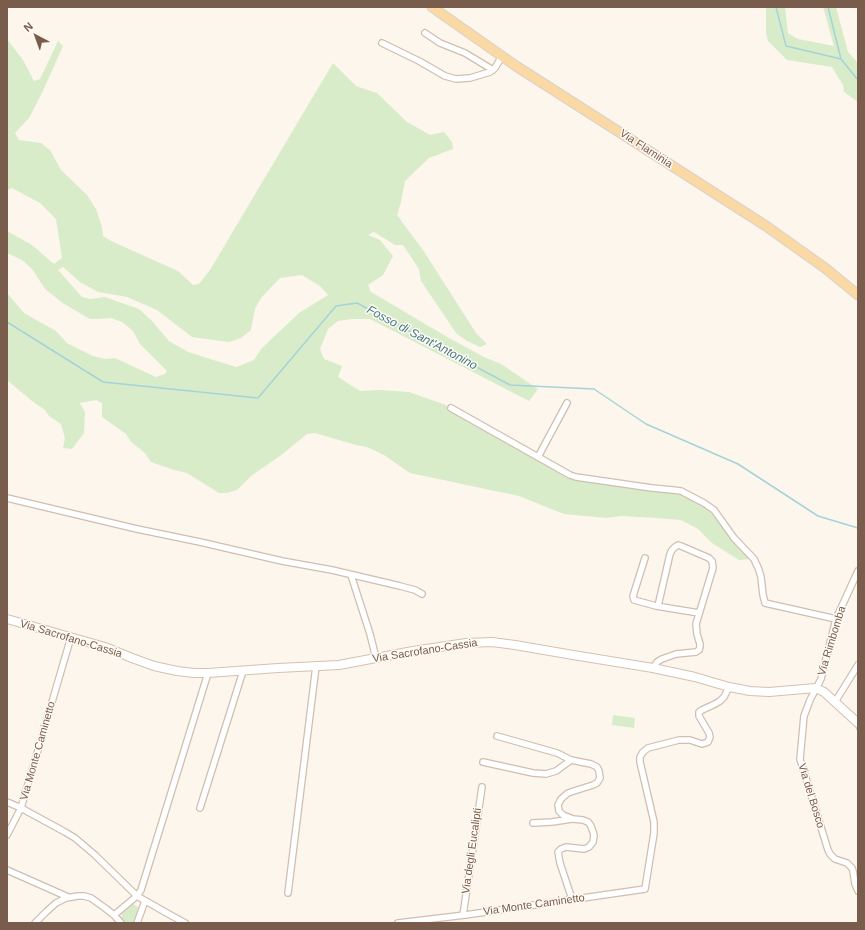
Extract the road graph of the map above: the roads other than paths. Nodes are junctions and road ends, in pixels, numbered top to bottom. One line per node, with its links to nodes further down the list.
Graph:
1 (432, 7): 4 (main road, Via Flaminia)
2 (425, 33): 5 (street)
3 (382, 43): 5 (street)
4 (502, 56): 5 (street); 6 (main road, Via Flaminia)
5 (493, 70)
6 (858, 295)
7 (567, 403): 9 (street)
8 (450, 408): 9 (street)
9 (538, 457): 18 (street)
10 (7, 498): 13 (street)
11 (645, 558): 15 (street)
12 (858, 572): 18 (street, Via Rimbomba)
13 (351, 575): 14 (street); 20 (street)
14 (422, 594)
15 (658, 606): 16 (street); 16 (street)
16 (699, 613): 23 (street)
17 (7, 619): 19 (street, Via Sacrofano-Cassia)
18 (836, 619): 27 (street, Via Rimbomba)
19 (71, 637): 25 (street, Via Sacrofano-Cassia); 35 (street, Via Monte Caminetto)
20 (376, 658): 22 (street, Via Sacrofano-Cassia); 23 (street, Via Sacrofano-Cassia)
21 (858, 665): 28 (street)
22 (316, 666): 24 (street, Via Sacrofano-Cassia); 42 (street)
23 (653, 668): 26 (street, Via Sacrofano-Cassia)
24 (243, 671): 25 (street, Via Sacrofano-Cassia); 36 (street)
25 (208, 673): 43 (street)
26 (729, 687): 27 (street, Via Sacrofano-Cassia); 45 (street, Via Monte Caminetto)
27 (816, 688): 28 (street); 41 (street, Via del Bosco)
28 (835, 702): 29 (street)
29 (855, 720)
30 (497, 736): 31 (street)
31 (571, 760): 32 (street); 37 (street)
32 (483, 762)
33 (482, 787): 48 (street, Via degli Eucalipti)
34 (7, 802): 35 (street)
35 (21, 808): 39 (street); 43 (street, Via Monte Caminetto)
36 (200, 808)
37 (573, 819): 38 (street); 45 (street)
38 (533, 823)
39 (7, 835)
40 (7, 870): 44 (street)
41 (858, 891)
42 (288, 893)
43 (137, 896): 46 (street, Via Monte Caminetto); 47 (street)
44 (68, 898): 47 (street); 49 (street)
45 (572, 899): 48 (street, Via Monte Caminetto)
46 (145, 901): 51 (street); 52 (street, Via Monte Caminetto)
47 (114, 915): 50 (street)
48 (463, 915): 53 (street, Via Monte Caminetto)
49 (35, 923)
50 (121, 923)
51 (137, 923)
52 (185, 923)
53 (398, 923)

